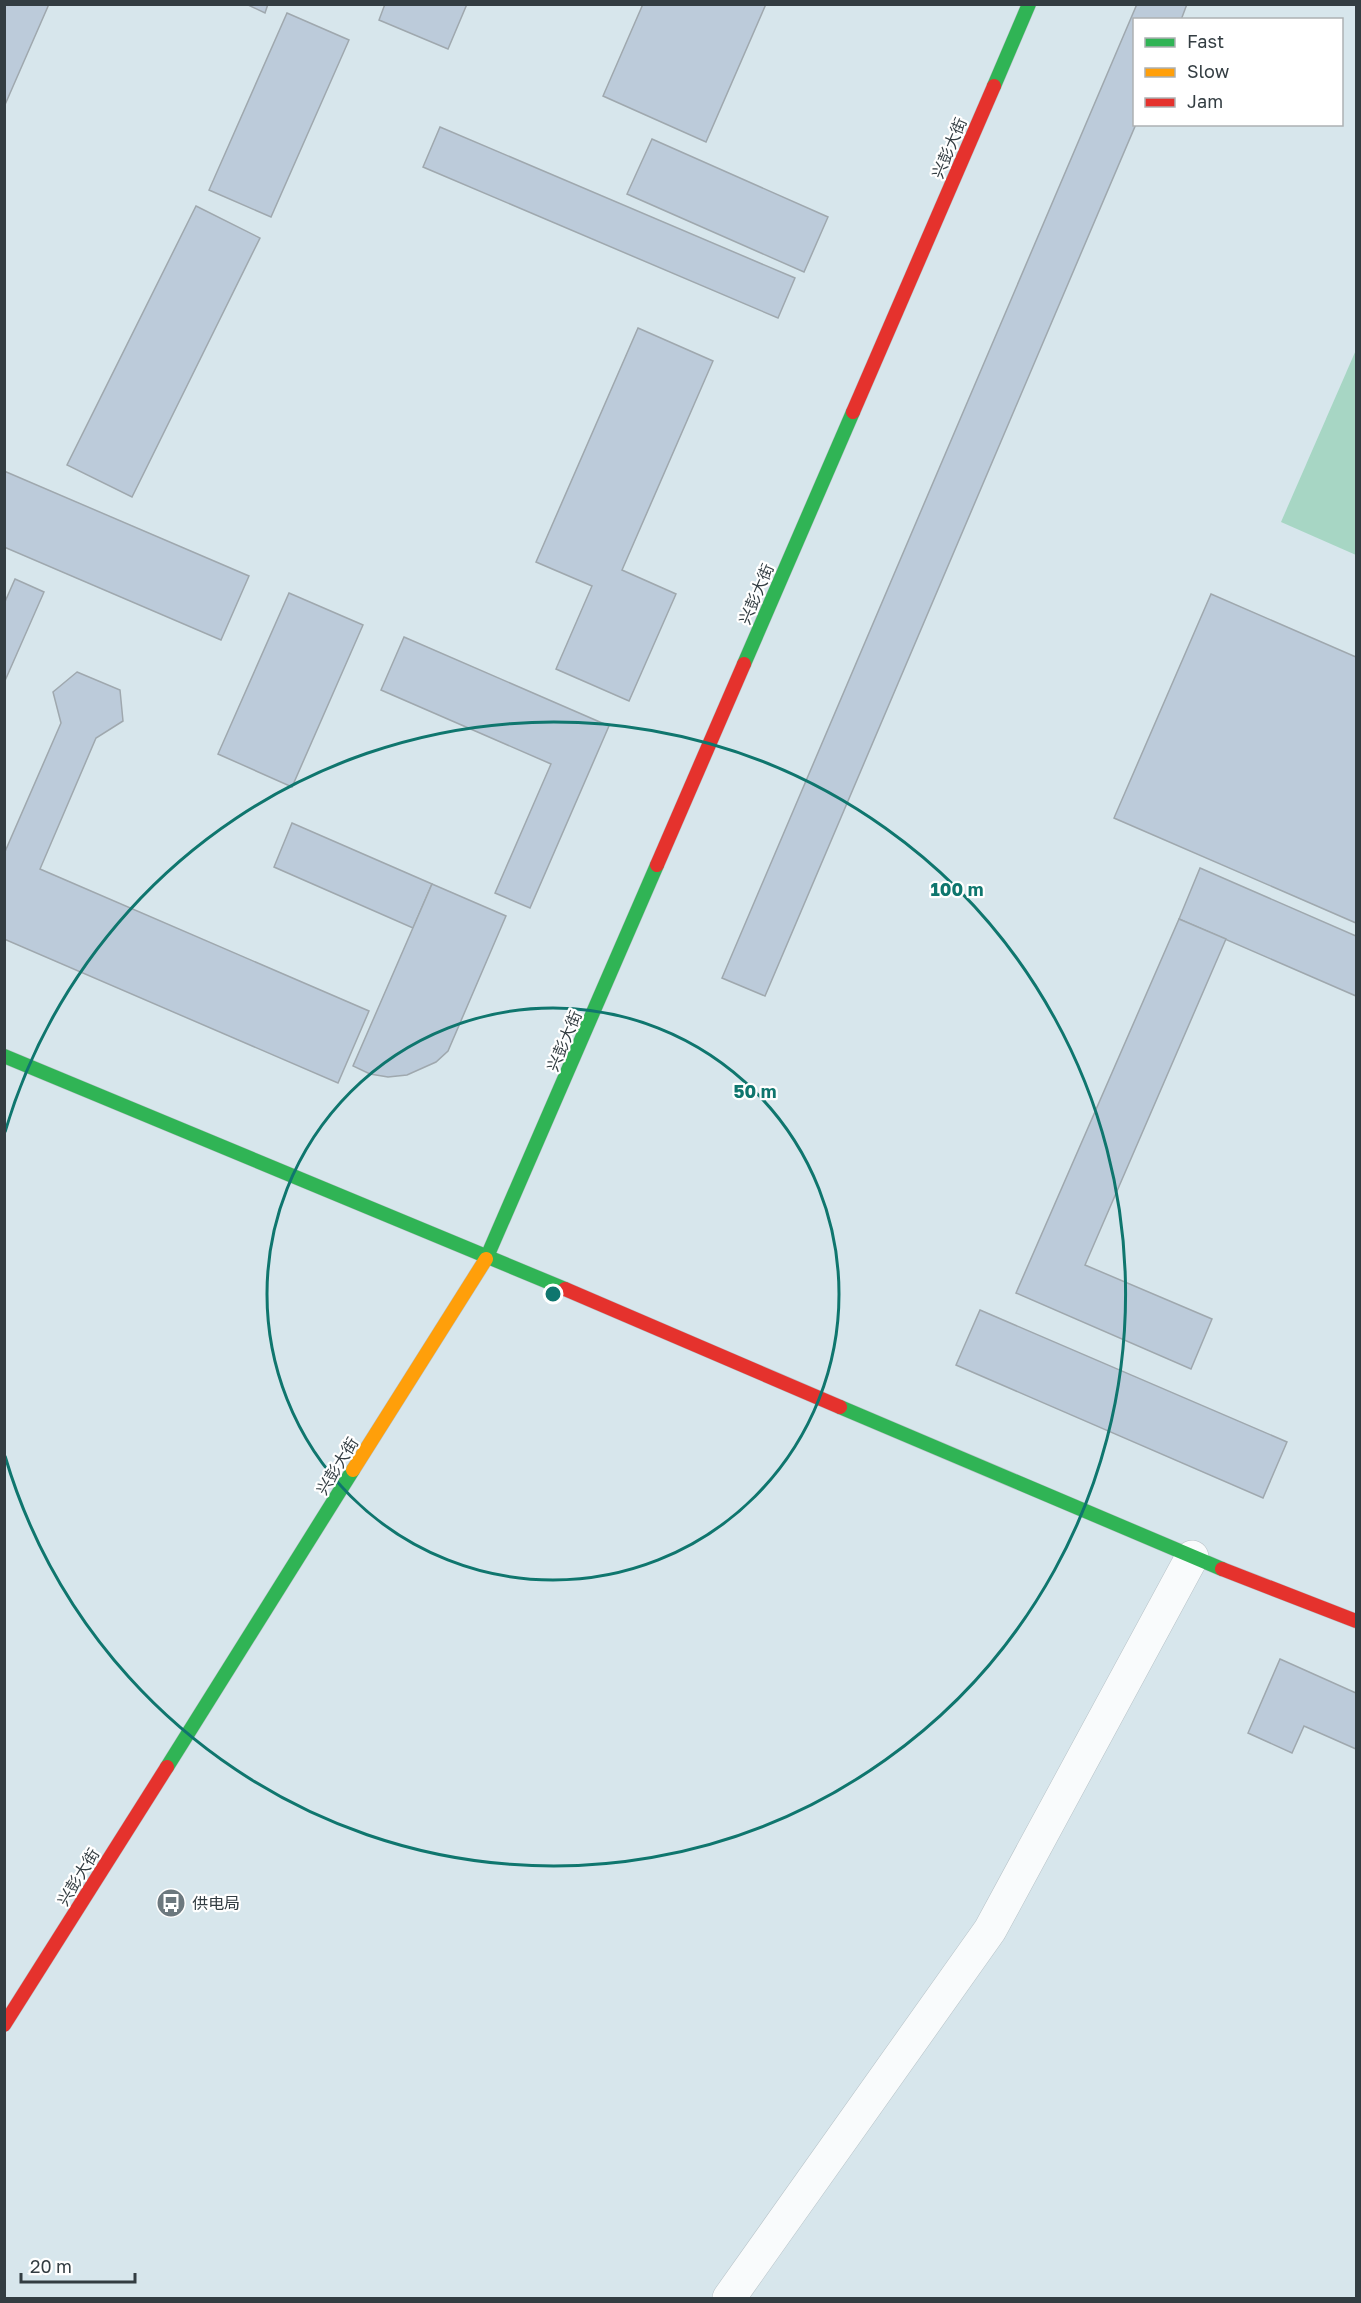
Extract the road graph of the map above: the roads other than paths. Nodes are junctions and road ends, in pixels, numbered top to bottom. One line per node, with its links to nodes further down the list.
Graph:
1 (1029, 4): 3 (main road, 兴彭大街)
2 (4, 1056): 3 (main road)
3 (488, 1256): 4 (main road); 6 (main road, 兴彭大街)
4 (1192, 1557): 5 (main road); 7 (street)
5 (1356, 1621)
6 (4, 2025)
7 (729, 2298)

